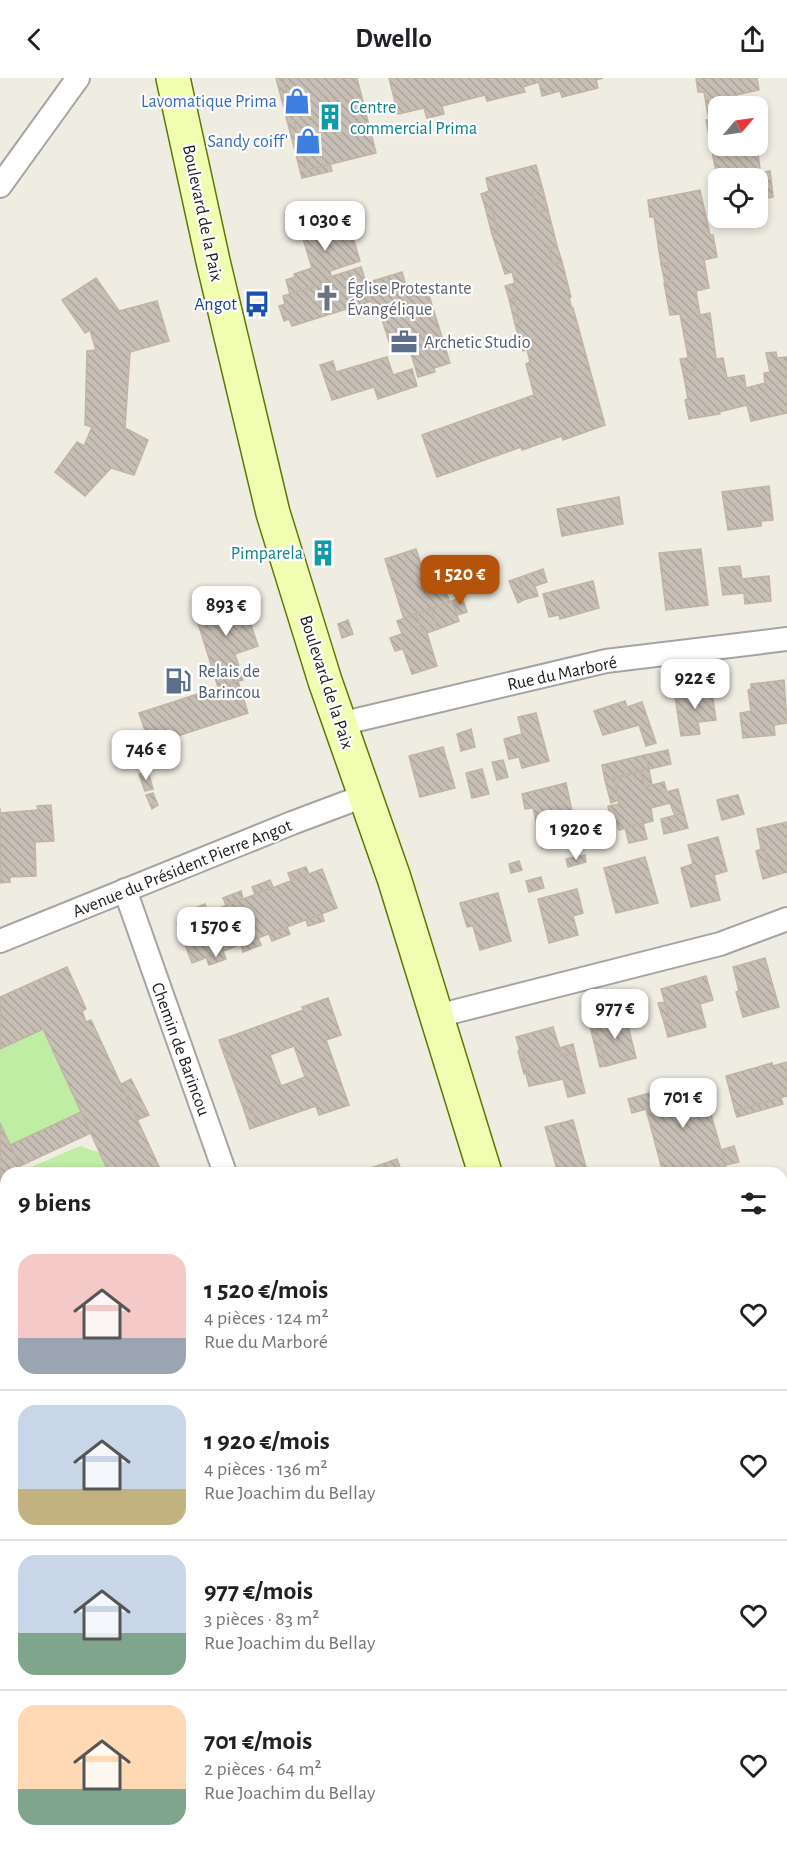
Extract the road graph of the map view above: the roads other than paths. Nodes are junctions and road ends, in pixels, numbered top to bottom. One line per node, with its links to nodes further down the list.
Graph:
1 (78, 78): 3 (street)
2 (174, 78): 5 (main road, Boulevard de la Paix)
3 (0, 186)
4 (787, 639): 5 (street, Rue du Marboré)
5 (340, 724): 6 (main road, Boulevard de la Paix)
6 (364, 796): 7 (street, Avenue du Président Pierre Angot); 10 (main road, Boulevard de la Paix)
7 (125, 890): 9 (street, Avenue du Président Pierre Angot); 11 (street, Chemin de Barincou)
8 (787, 919): 10 (street)
9 (0, 941)
10 (437, 1016): 12 (main road, Boulevard de la Paix)
11 (222, 1164)
12 (483, 1167)

